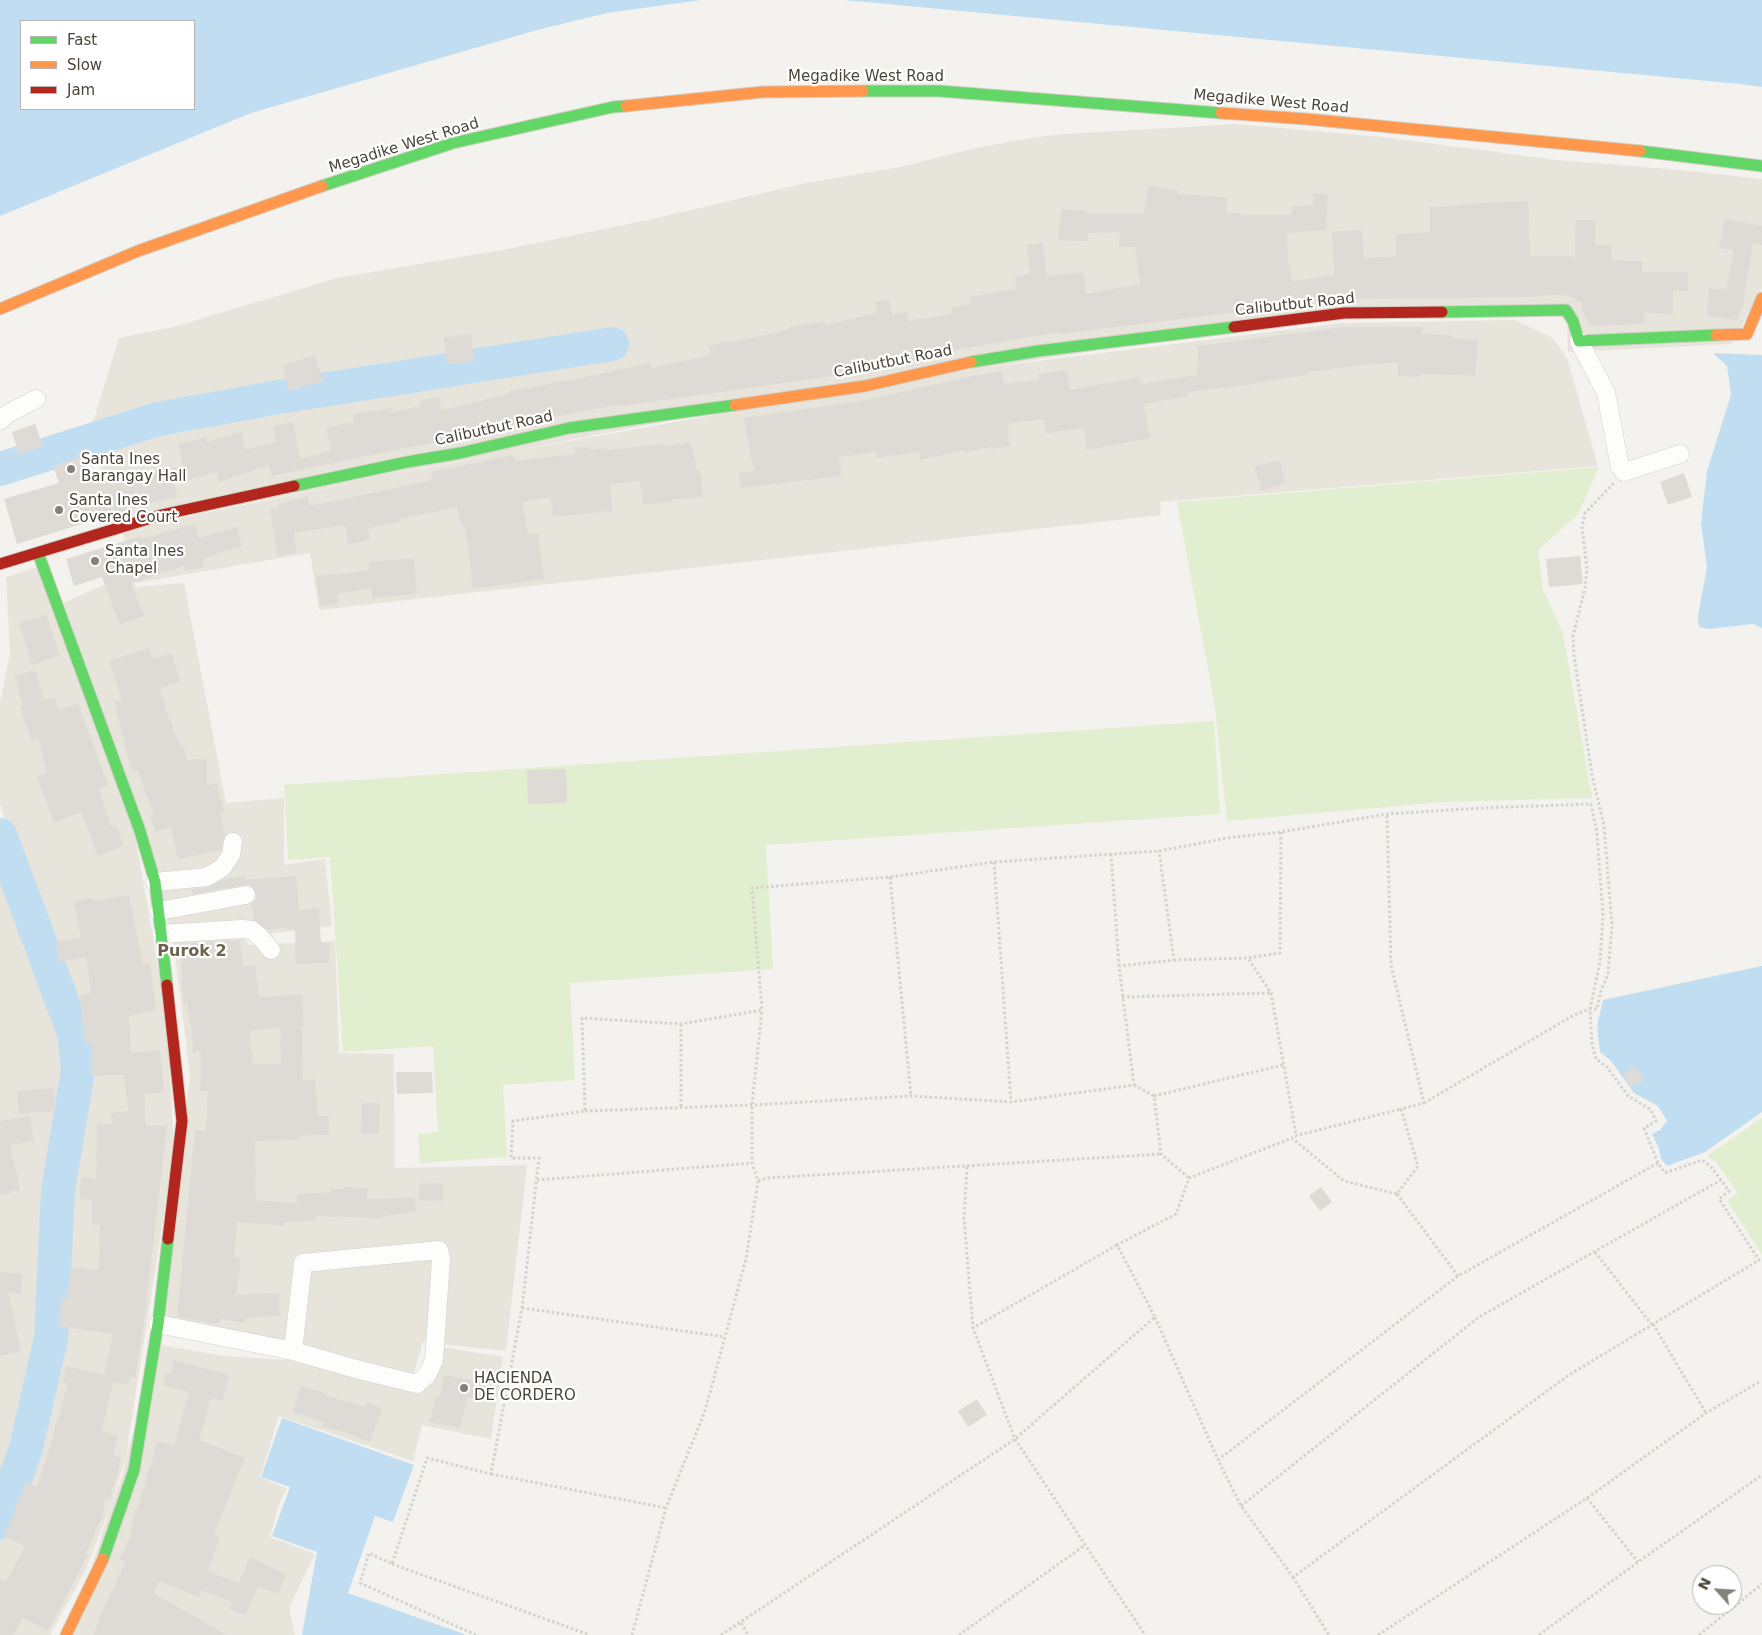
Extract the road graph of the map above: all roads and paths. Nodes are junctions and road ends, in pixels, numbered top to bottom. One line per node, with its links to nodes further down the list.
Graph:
1 (1762, 166): 3 (street, Megadike West Road)
2 (1762, 298): 4 (street)
3 (0, 309)
4 (1579, 341): 8 (street); 9 (street, Calibutbut Road)
5 (36, 399): 6 (street)
6 (0, 421)
7 (1680, 454): 8 (street)
8 (1624, 472): 29 (path)
9 (38, 554): 10 (street, Calibutbut Road); 18 (street)
10 (0, 564)
11 (1387, 814): 12 (path); 29 (path); 36 (path)
12 (1281, 832): 14 (path); 23 (path)
13 (233, 842): 18 (street)
14 (1159, 851): 15 (path); 24 (path)
15 (1112, 854): 16 (path); 25 (path)
16 (994, 862): 17 (path); 35 (path)
17 (890, 876): 28 (path); 33 (path)
18 (155, 882): 20 (street)
19 (246, 895): 20 (street)
20 (158, 911): 21 (street)
21 (162, 934): 22 (street); 58 (street)
22 (271, 950)
23 (1248, 958): 24 (path); 26 (path)
24 (1174, 960): 25 (path)
25 (1119, 966): 27 (path)
26 (1271, 993): 27 (path); 31 (path)
27 (1122, 997): 32 (path)
28 (762, 1010): 30 (path); 37 (path)
29 (1590, 1010): 36 (path); 45 (path)
30 (681, 1024): 38 (path); 40 (path)
31 (1284, 1064): 34 (path); 41 (path)
32 (1134, 1086): 34 (path); 35 (path)
33 (911, 1096): 35 (path); 37 (path)
34 (1154, 1096): 43 (path)
35 (1011, 1102)
36 (1424, 1103): 39 (path)
37 (752, 1106): 38 (path); 44 (path)
38 (681, 1107): 40 (path)
39 (1402, 1108): 41 (path); 51 (path)
40 (584, 1111): 48 (path)
41 (1296, 1136): 42 (path)
42 (1286, 1141): 47 (path); 51 (path)
43 (1161, 1154): 46 (path); 47 (path)
44 (752, 1163): 48 (path); 50 (path)
45 (1658, 1163): 49 (path); 55 (path)
46 (967, 1167): 50 (path); 60 (path)
47 (1189, 1178): 52 (path)
48 (537, 1180): 56 (path)
49 (1721, 1180): 53 (path); 54 (path)
50 (758, 1181): 61 (path)
51 (1397, 1194): 55 (path)
52 (1117, 1245): 57 (path); 60 (path)
53 (1595, 1252): 59 (path); 70 (path)
54 (1761, 1259): 59 (path)
55 (1458, 1276): 66 (path)
56 (522, 1308): 61 (path); 67 (path)
57 (1155, 1317): 65 (path); 66 (path)
58 (158, 1324): 62 (street); 78 (street)
59 (1653, 1324): 64 (path); 75 (path)
60 (973, 1328): 65 (path)
61 (725, 1337): 71 (path)
62 (293, 1351): 62 (street)
63 (1762, 1381): 64 (path)
64 (1706, 1413): 69 (path)
65 (1015, 1439): 72 (path); 77 (path)
66 (1218, 1460): 70 (path)
67 (490, 1474): 71 (path); 74 (path)
68 (1762, 1475): 73 (path)
69 (1587, 1498): 73 (path); 87 (path)
70 (1241, 1506): 75 (path)
71 (666, 1508): 81 (path)
72 (1085, 1545): 84 (path); 85 (path)
73 (1638, 1562): 88 (path)
74 (392, 1564): 79 (path); 80 (path)
75 (1293, 1577): 86 (path)
76 (1762, 1584): 89 (path)
77 (740, 1622): 82 (path); 83 (path)
78 (66, 1635)
79 (476, 1635)
80 (590, 1635)
81 (632, 1635)
82 (721, 1635)
83 (748, 1635)
84 (960, 1635)
85 (1145, 1635)
86 (1329, 1635)
87 (1378, 1635)
88 (1539, 1635)
89 (1698, 1635)

